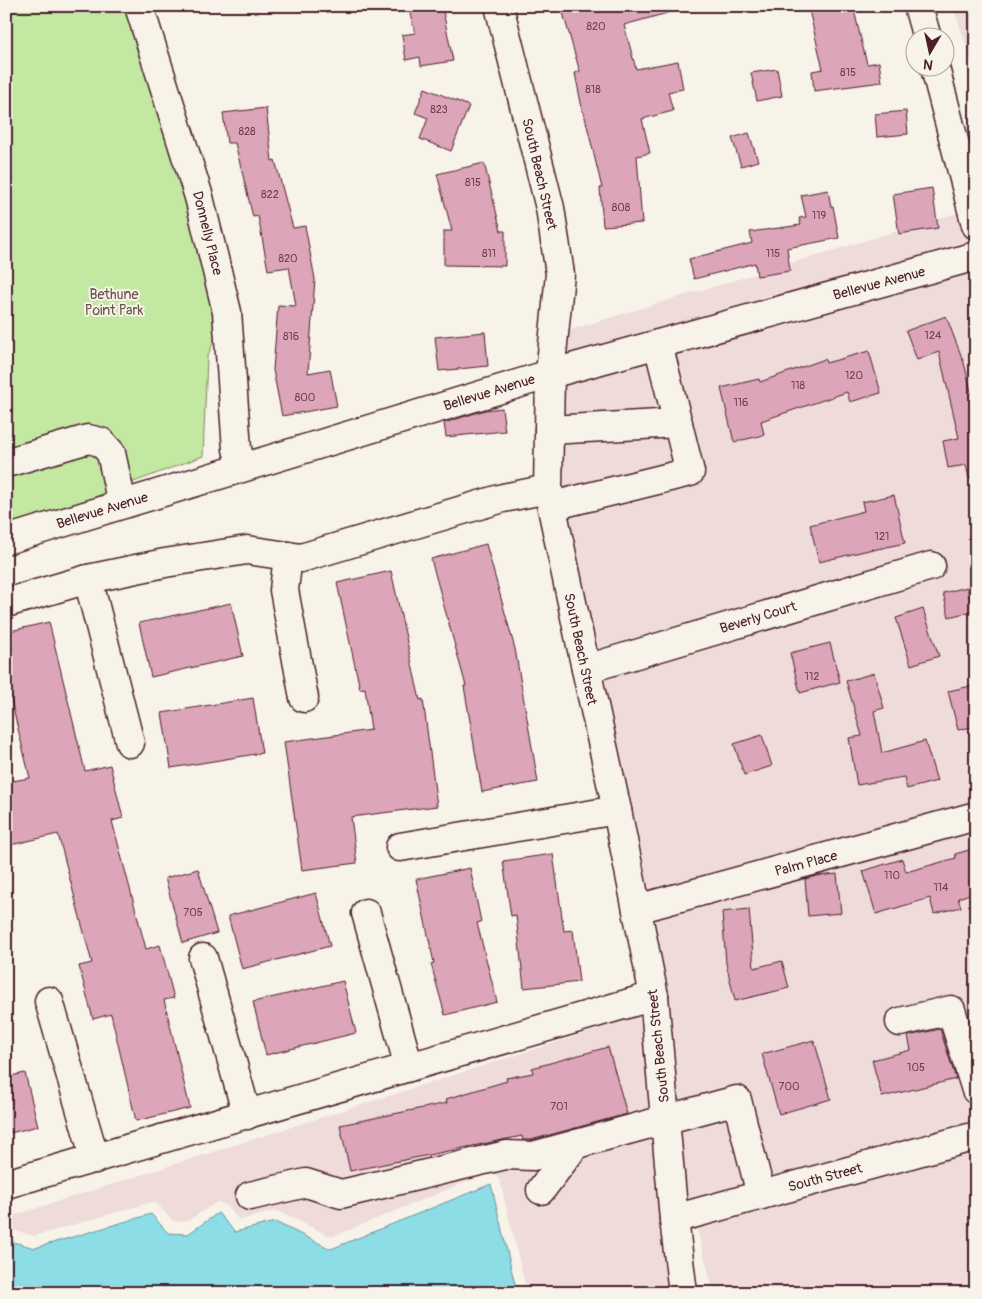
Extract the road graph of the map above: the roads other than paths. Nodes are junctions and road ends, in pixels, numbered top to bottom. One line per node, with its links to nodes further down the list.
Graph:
1 (139, 6): 13 (street, Donnelly Place)
2 (499, 6): 9 (street, South Beach Street)
3 (918, 6): 4 (street)
4 (924, 28)
5 (938, 78): 6 (street)
6 (976, 225)
7 (976, 256): 8 (street, Bellevue Avenue)
8 (658, 344): 9 (street, Bellevue Avenue); 10 (street)
9 (550, 374): 11 (street, South Beach Street); 13 (street, Bellevue Avenue)
10 (678, 423): 11 (street); 14 (street)
11 (549, 430): 14 (street, South Beach Street)
12 (6, 463): 15 (street)
13 (242, 467): 15 (street, Bellevue Avenue)
14 (550, 497): 17 (street); 21 (street, South Beach Street)
15 (122, 504): 16 (street, Bellevue Avenue)
16 (6, 540)
17 (288, 556): 19 (street); 22 (street)
18 (931, 566): 21 (street, Beverly Court)
19 (88, 579): 20 (street); 23 (street)
20 (6, 603)
21 (586, 669): 24 (street, South Beach Street)
22 (304, 698)
23 (130, 743)
24 (617, 810): 26 (street); 27 (street, South Beach Street)
25 (976, 816): 27 (street, Palm Place)
26 (400, 847)
27 (637, 909): 30 (street, South Beach Street)
28 (366, 913): 33 (street)
29 (203, 958): 35 (street)
30 (654, 996): 33 (street); 36 (street, South Beach Street)
31 (49, 1001): 39 (street)
32 (900, 1022): 34 (street)
33 (409, 1067): 35 (street)
34 (976, 1090)
35 (247, 1115): 39 (street)
36 (665, 1120): 38 (street); 42 (street); 44 (street, South Beach Street)
37 (976, 1136): 42 (street, South Street)
38 (576, 1144): 41 (street); 43 (street)
39 (95, 1159): 40 (street)
40 (6, 1184)
41 (541, 1190)
42 (762, 1195): 44 (street, South Street)
43 (250, 1196)
44 (674, 1219): 45 (street, South Beach Street)
45 (683, 1293)

